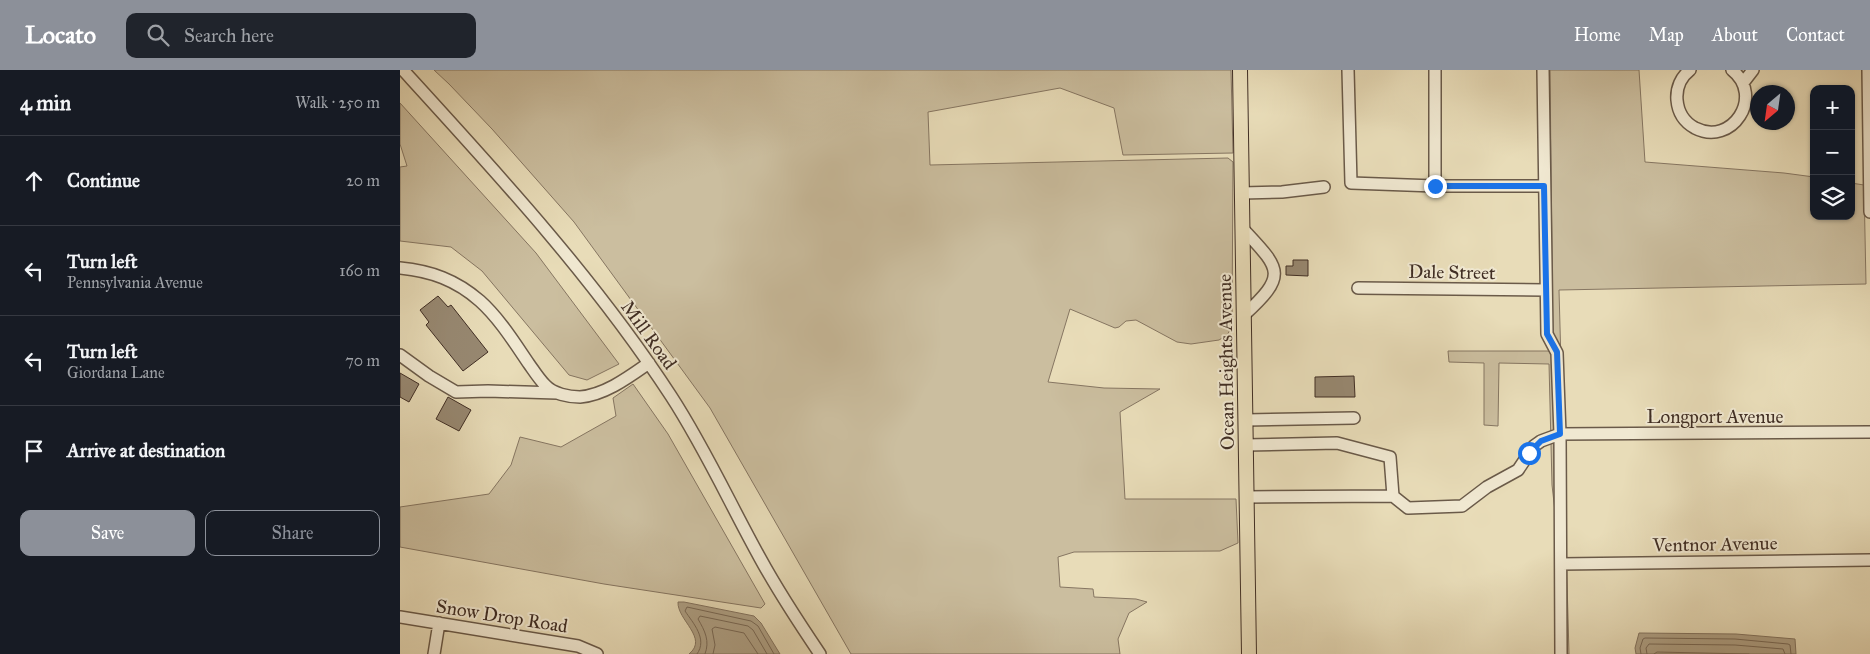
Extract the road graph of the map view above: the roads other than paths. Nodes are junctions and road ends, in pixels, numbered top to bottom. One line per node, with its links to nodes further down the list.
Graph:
1 (403, 70): 23 (street, Mill Road)
2 (1240, 70): 15 (main road, Ocean Heights Avenue)
3 (1348, 70): 12 (street)
4 (1435, 70): 12 (street)
5 (1543, 70): 13 (street)
6 (1690, 70): 10 (street)
7 (1732, 70): 10 (street)
8 (1753, 70): 10 (street)
9 (1868, 70): 11 (street)
10 (1743, 83)
11 (1870, 175): 16 (street)
12 (1435, 186): 13 (street)
13 (1544, 186): 20 (street)
14 (1324, 187): 15 (street)
15 (1242, 193): 17 (main road, Ocean Heights Avenue)
16 (1870, 212)
17 (1242, 228): 21 (main road, Ocean Heights Avenue); 21 (street)
18 (400, 268): 24 (street)
19 (1358, 288): 20 (street, Dale Street)
20 (1545, 290): 28 (street)
21 (1244, 315): 26 (main road, Ocean Heights Avenue)
22 (400, 355): 24 (street)
23 (648, 363): 24 (street); 38 (street, Mill Road)
24 (559, 394)
25 (1354, 418): 26 (street)
26 (1246, 420): 29 (main road, Ocean Heights Avenue)
27 (1870, 432): 28 (street, Longport Avenue)
28 (1560, 434): 31 (street); 33 (street)
29 (1246, 445): 30 (main road, Ocean Heights Avenue); 31 (street)
30 (1247, 496): 31 (street); 39 (main road, Ocean Heights Avenue)
31 (1393, 496)
32 (1870, 560): 33 (street, Ventnor Avenue)
33 (1561, 564): 40 (street)
34 (400, 617): 35 (street, Snow Drop Road)
35 (439, 623): 36 (street); 37 (street, Snow Drop Road)
36 (434, 654)
37 (598, 654)
38 (820, 654)
39 (1249, 654)
40 (1561, 654)

